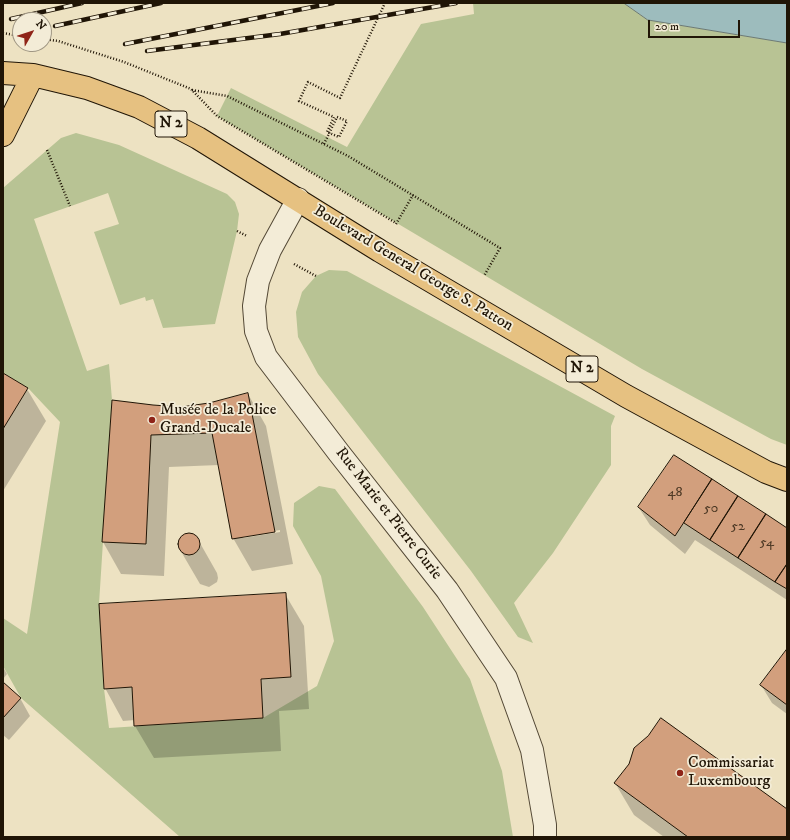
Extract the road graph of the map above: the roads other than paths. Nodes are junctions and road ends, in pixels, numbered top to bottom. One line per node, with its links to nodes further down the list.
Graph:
1 (3, 73): 2 (main road, N 2)
2 (33, 75): 3 (main road); 4 (main road, Boulevard General George S. Patton / N 2)
3 (3, 135)
4 (298, 200): 5 (main road, Boulevard General George S. Patton / N 2); 6 (street, Rue Marie et Pierre Curie)
5 (787, 480)
6 (545, 837)

